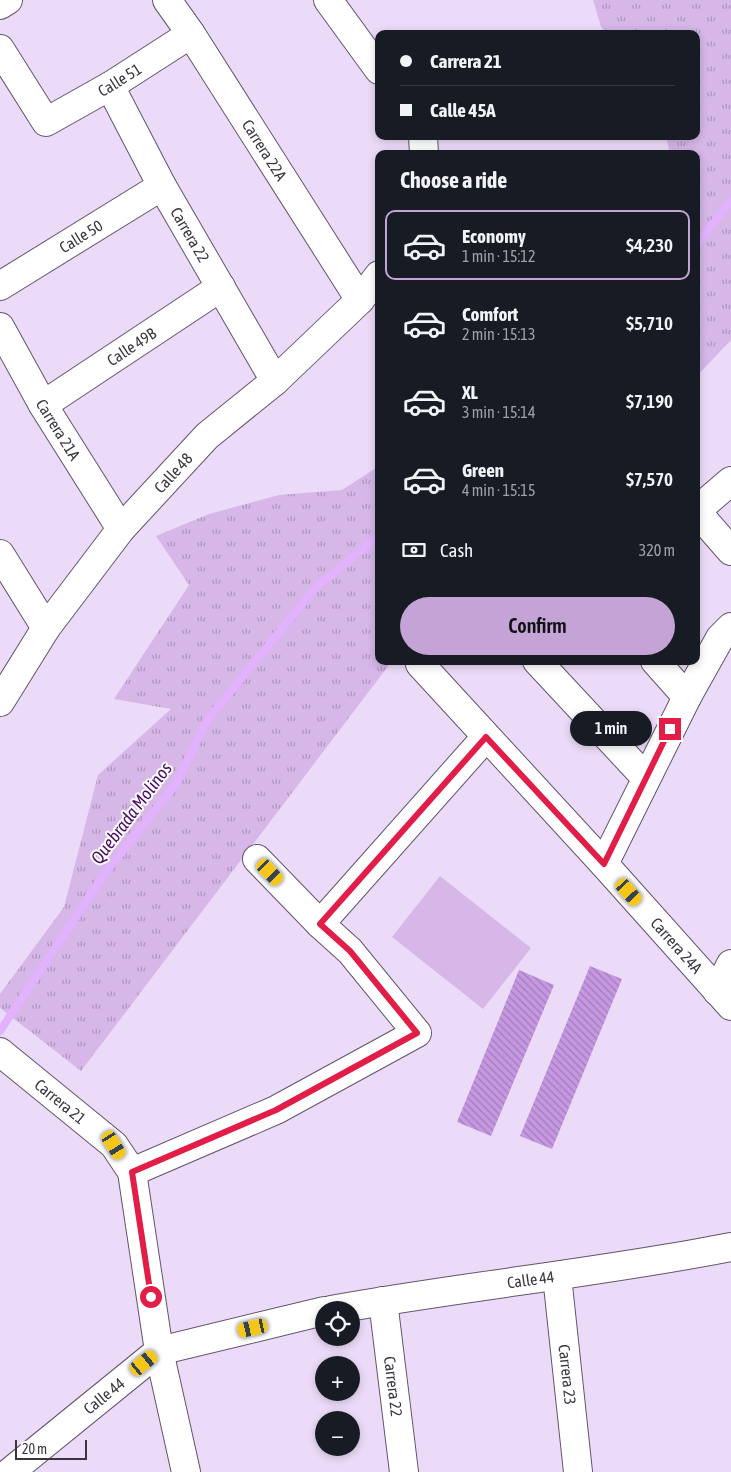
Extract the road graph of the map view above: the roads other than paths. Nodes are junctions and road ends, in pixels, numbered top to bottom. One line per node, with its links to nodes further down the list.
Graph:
1 (8, 0): 4 (street)
2 (167, 0): 5 (street, Carrera 22A)
3 (328, 0): 7 (street)
4 (0, 5)
5 (191, 34): 8 (street, Calle 51); 13 (street, Carrera 22A)
6 (0, 49): 8 (street, Calle 51)
7 (375, 65)
8 (110, 86): 9 (street, Carrera 22)
9 (162, 186): 11 (street, Calle 50); 12 (street, Carrera 22)
10 (375, 279): 13 (street, Calle 48)
11 (0, 286)
12 (221, 288): 15 (street, Carrera 22); 16 (street, Calle 49B)
13 (360, 300): 15 (street, Calle 48)
14 (1, 330): 16 (street, Carrera 21A)
15 (275, 381): 20 (street, Calle 48)
16 (43, 405): 20 (street, Carrera 21A)
17 (731, 481): 18 (street)
18 (700, 508)
19 (700, 516): 21 (street)
20 (121, 529): 24 (street, Calle 48)
21 (731, 551)
22 (0, 554): 24 (street)
23 (731, 627): 28 (street)
24 (46, 628): 29 (street, Calle 48)
25 (425, 665): 30 (street, Carrera 24A)
26 (541, 665): 31 (street)
27 (659, 665): 28 (street)
28 (687, 697): 31 (street)
29 (0, 702)
30 (486, 737): 33 (street, Carrera 24A); 34 (street)
31 (646, 778): 33 (street)
32 (257, 859): 34 (street)
33 (604, 864): 36 (street, Carrera 24A)
34 (320, 924): 38 (street)
35 (731, 964): 36 (street)
36 (724, 998)
37 (3, 1054): 38 (street, Carrera 21)
38 (132, 1172): 44 (street, Carrera 21)
39 (730, 1254): 40 (street, Calle 44)
40 (557, 1276): 41 (street, Calle 44); 48 (street, Carrera 23)
41 (383, 1301): 42 (street, Calle 44); 47 (street, Carrera 22)
42 (360, 1305)
43 (315, 1313): 44 (street, Calle 44)
44 (159, 1350): 45 (street, Calle 44); 46 (street, Carrera 21)
45 (10, 1472)
46 (186, 1472)
47 (404, 1472)
48 (578, 1472)

